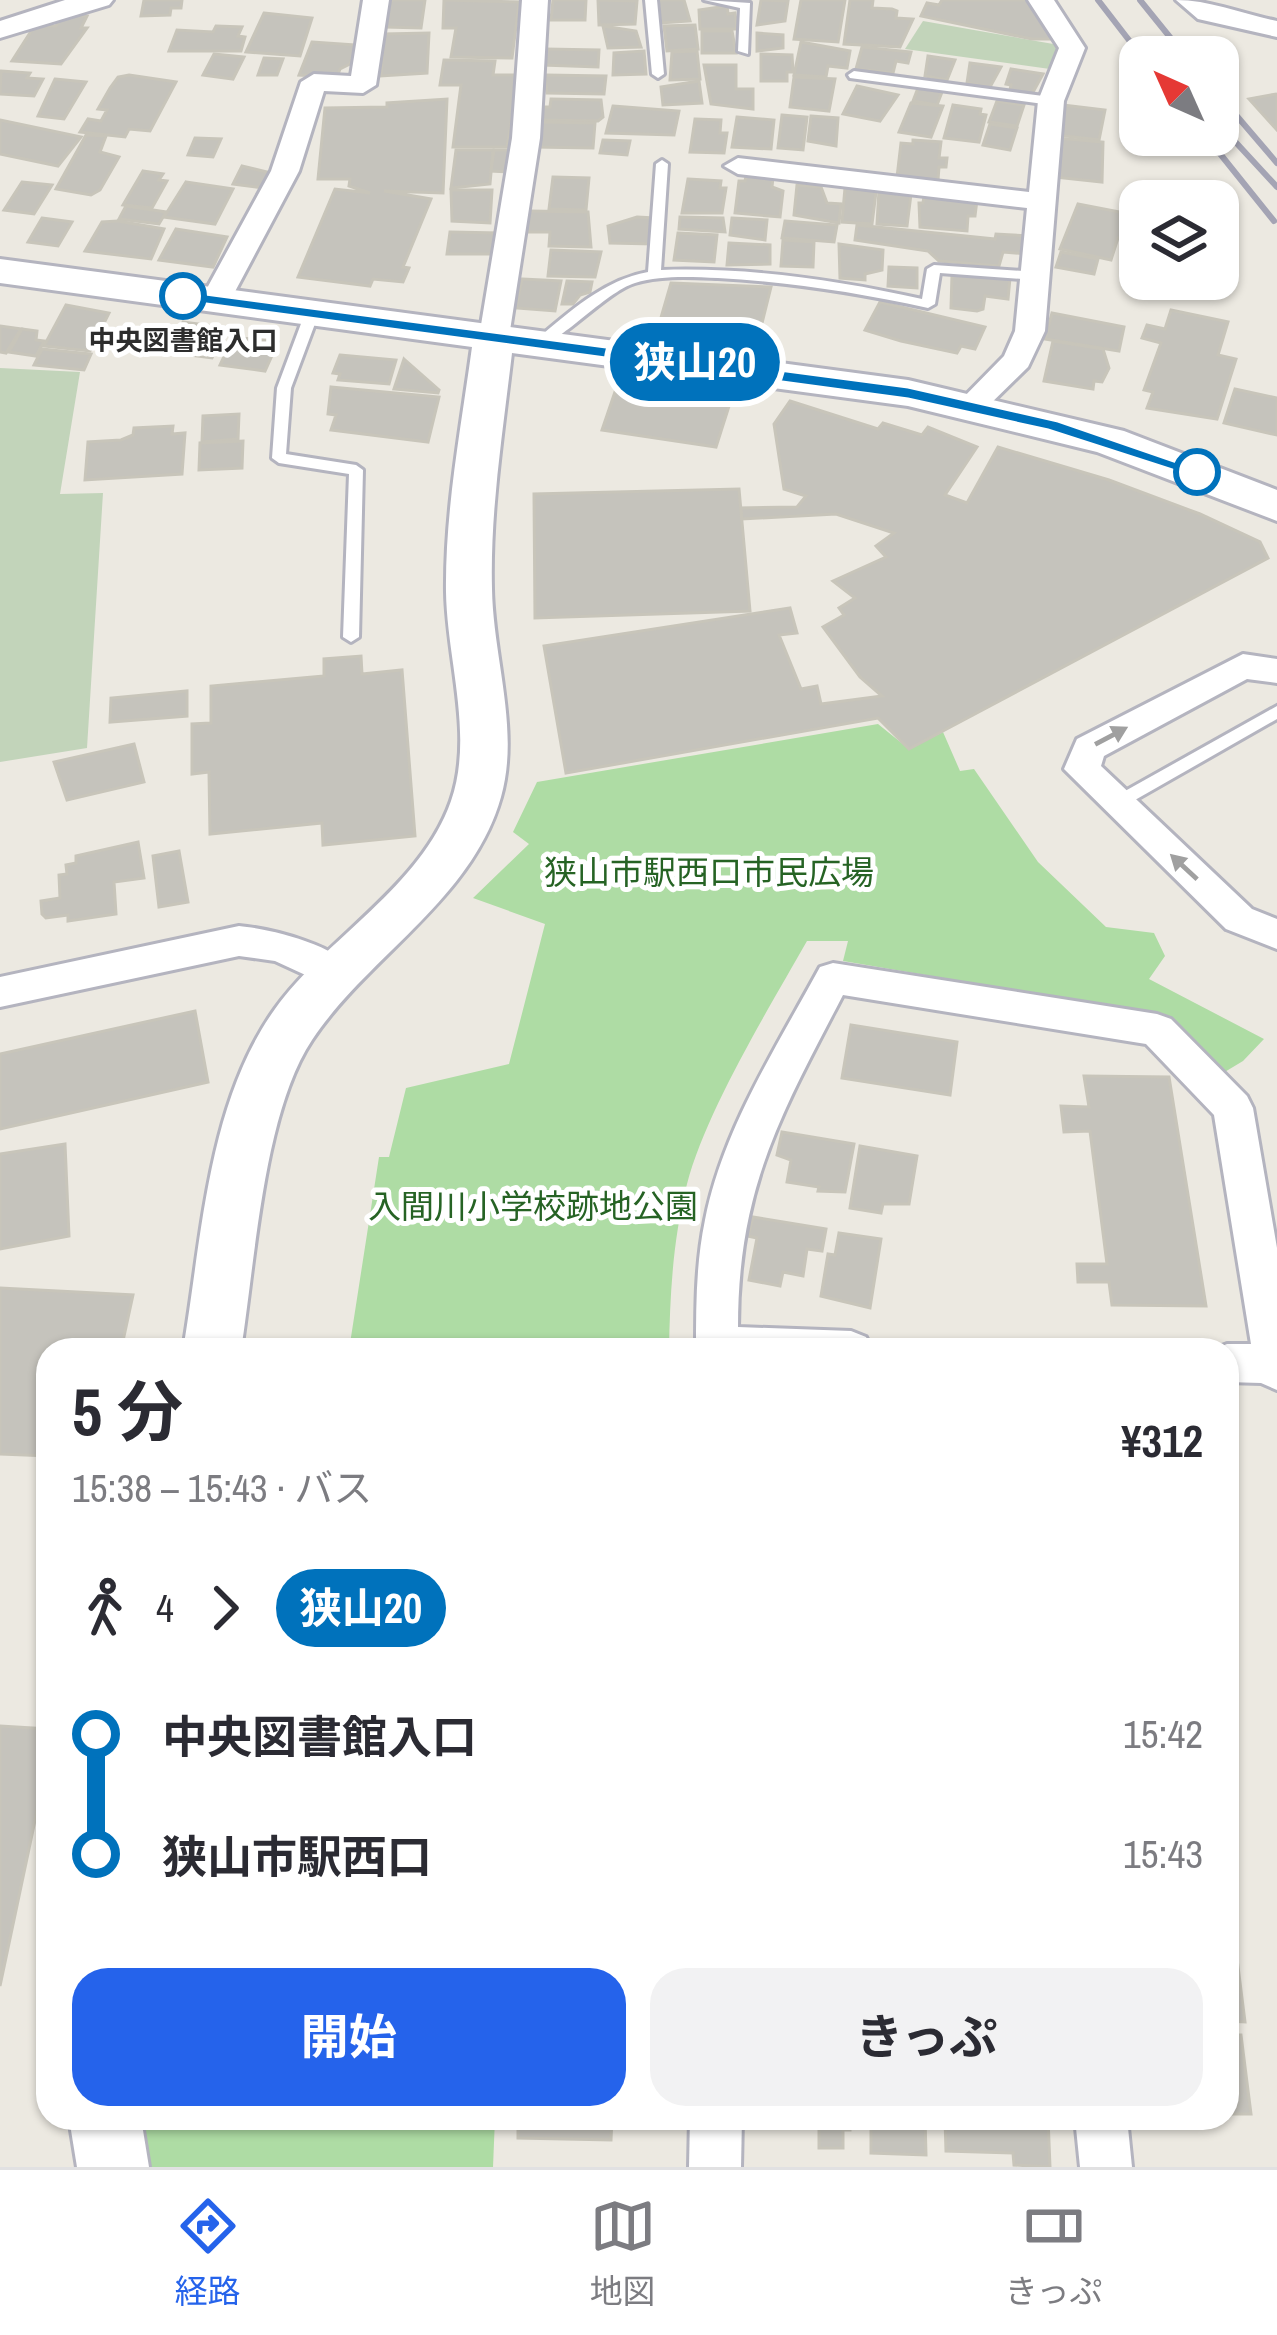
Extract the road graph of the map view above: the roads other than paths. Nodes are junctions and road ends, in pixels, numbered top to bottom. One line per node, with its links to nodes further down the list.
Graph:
1 (100, 0): 9 (street)
2 (376, 0): 20 (street)
3 (535, 0): 22 (street)
4 (651, 0): 11 (lane)
5 (710, 0): 10 (lane)
6 (1041, 0): 13 (street)
7 (1189, 0): 8 (street)
8 (1277, 29)
9 (0, 30)
10 (744, 51)
11 (658, 74)
12 (854, 75): 13 (lane)
13 (1051, 100): 16 (street)
14 (662, 164): 18 (lane)
15 (738, 166): 16 (street)
16 (1038, 201): 19 (street)
17 (0, 271): 20 (street)
18 (654, 275): 19 (lane); 22 (lane)
19 (1037, 276): 23 (street)
20 (215, 301): 21 (street)
21 (312, 313): 22 (street); 25 (lane)
22 (517, 340): 23 (street); 30 (street)
23 (971, 405): 24 (street)
24 (1277, 506)
25 (351, 638)
26 (1277, 671): 28 (street, one-way to 26)
27 (1277, 712): 28 (lane)
28 (1115, 804): 29 (street, one-way to 28)
29 (1277, 934)
30 (338, 975): 31 (street); 32 (street)
31 (0, 992)
32 (214, 1338)
33 (717, 1338): 35 (street)
34 (1239, 1364): 35 (street)
35 (1276, 1368)
36 (107, 2130): 39 (street)
37 (716, 2130): 40 (street)
38 (1102, 2130): 41 (street)
39 (113, 2167)
40 (716, 2167)
41 (1106, 2167)

